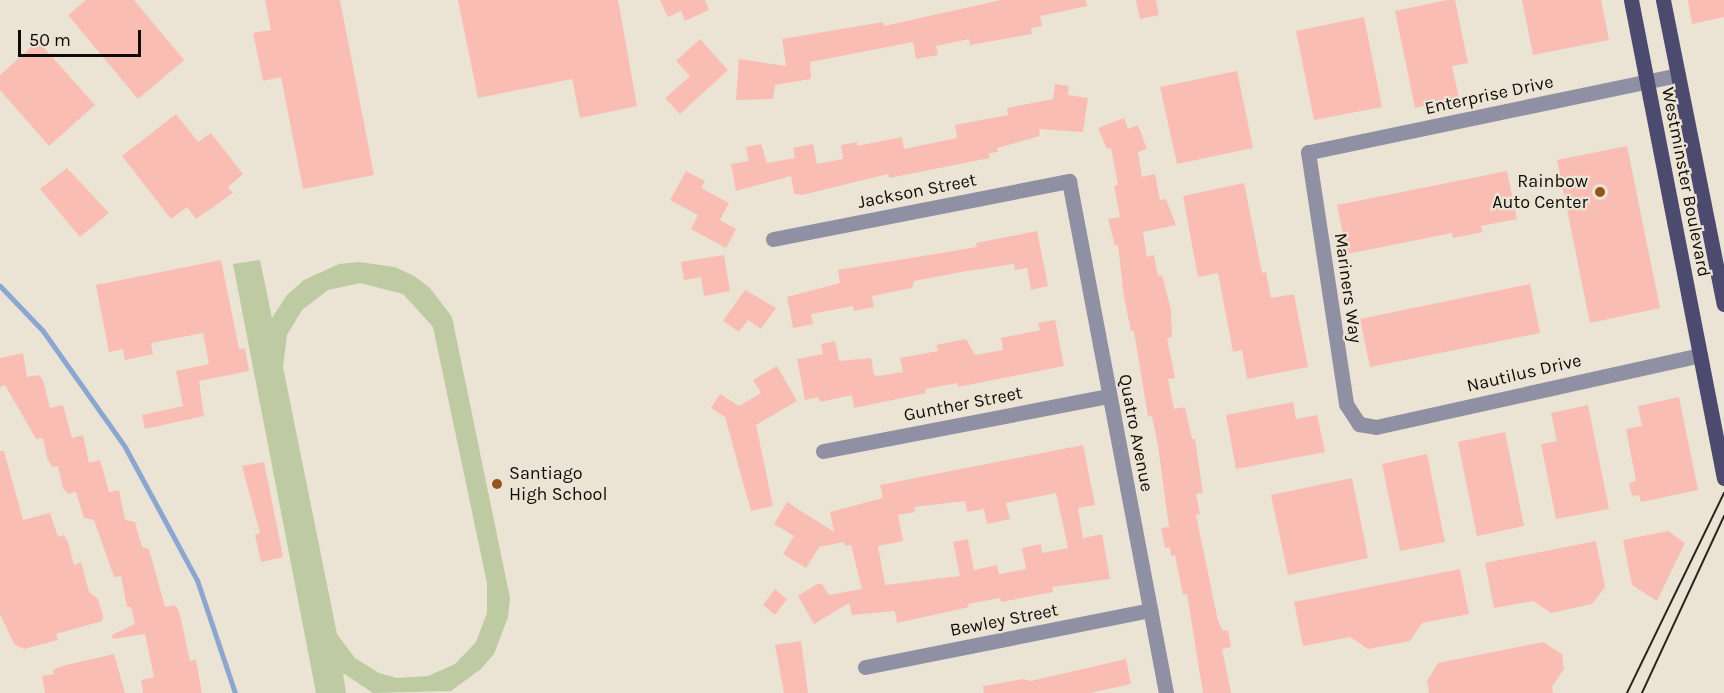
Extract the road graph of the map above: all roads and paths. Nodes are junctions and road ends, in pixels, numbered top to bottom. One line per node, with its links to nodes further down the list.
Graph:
1 (1631, 0): 4 (main road, Westminster Boulevard)
2 (1663, 0): 3 (main road, Westminster Boulevard)
3 (1678, 75): 4 (street, Enterprise Drive); 8 (main road, Westminster Boulevard)
4 (1647, 82): 5 (street, Enterprise Drive); 9 (main road, Westminster Boulevard)
5 (1308, 152): 11 (street, Mariners Way)
6 (1069, 181): 7 (street, Jackson Street); 10 (street, Quatro Avenue)
7 (772, 239)
8 (1724, 304)
9 (1700, 355): 11 (street, Nautilus Drive); 13 (main road, Westminster Boulevard)
10 (1109, 396): 12 (street, Gunther Street); 14 (street, Quatro Avenue)
11 (1359, 424)
12 (823, 451)
13 (1724, 478)
14 (1150, 610): 15 (street, Bewley Street); 16 (street, Quatro Avenue)
15 (865, 667)
16 (1166, 693)

